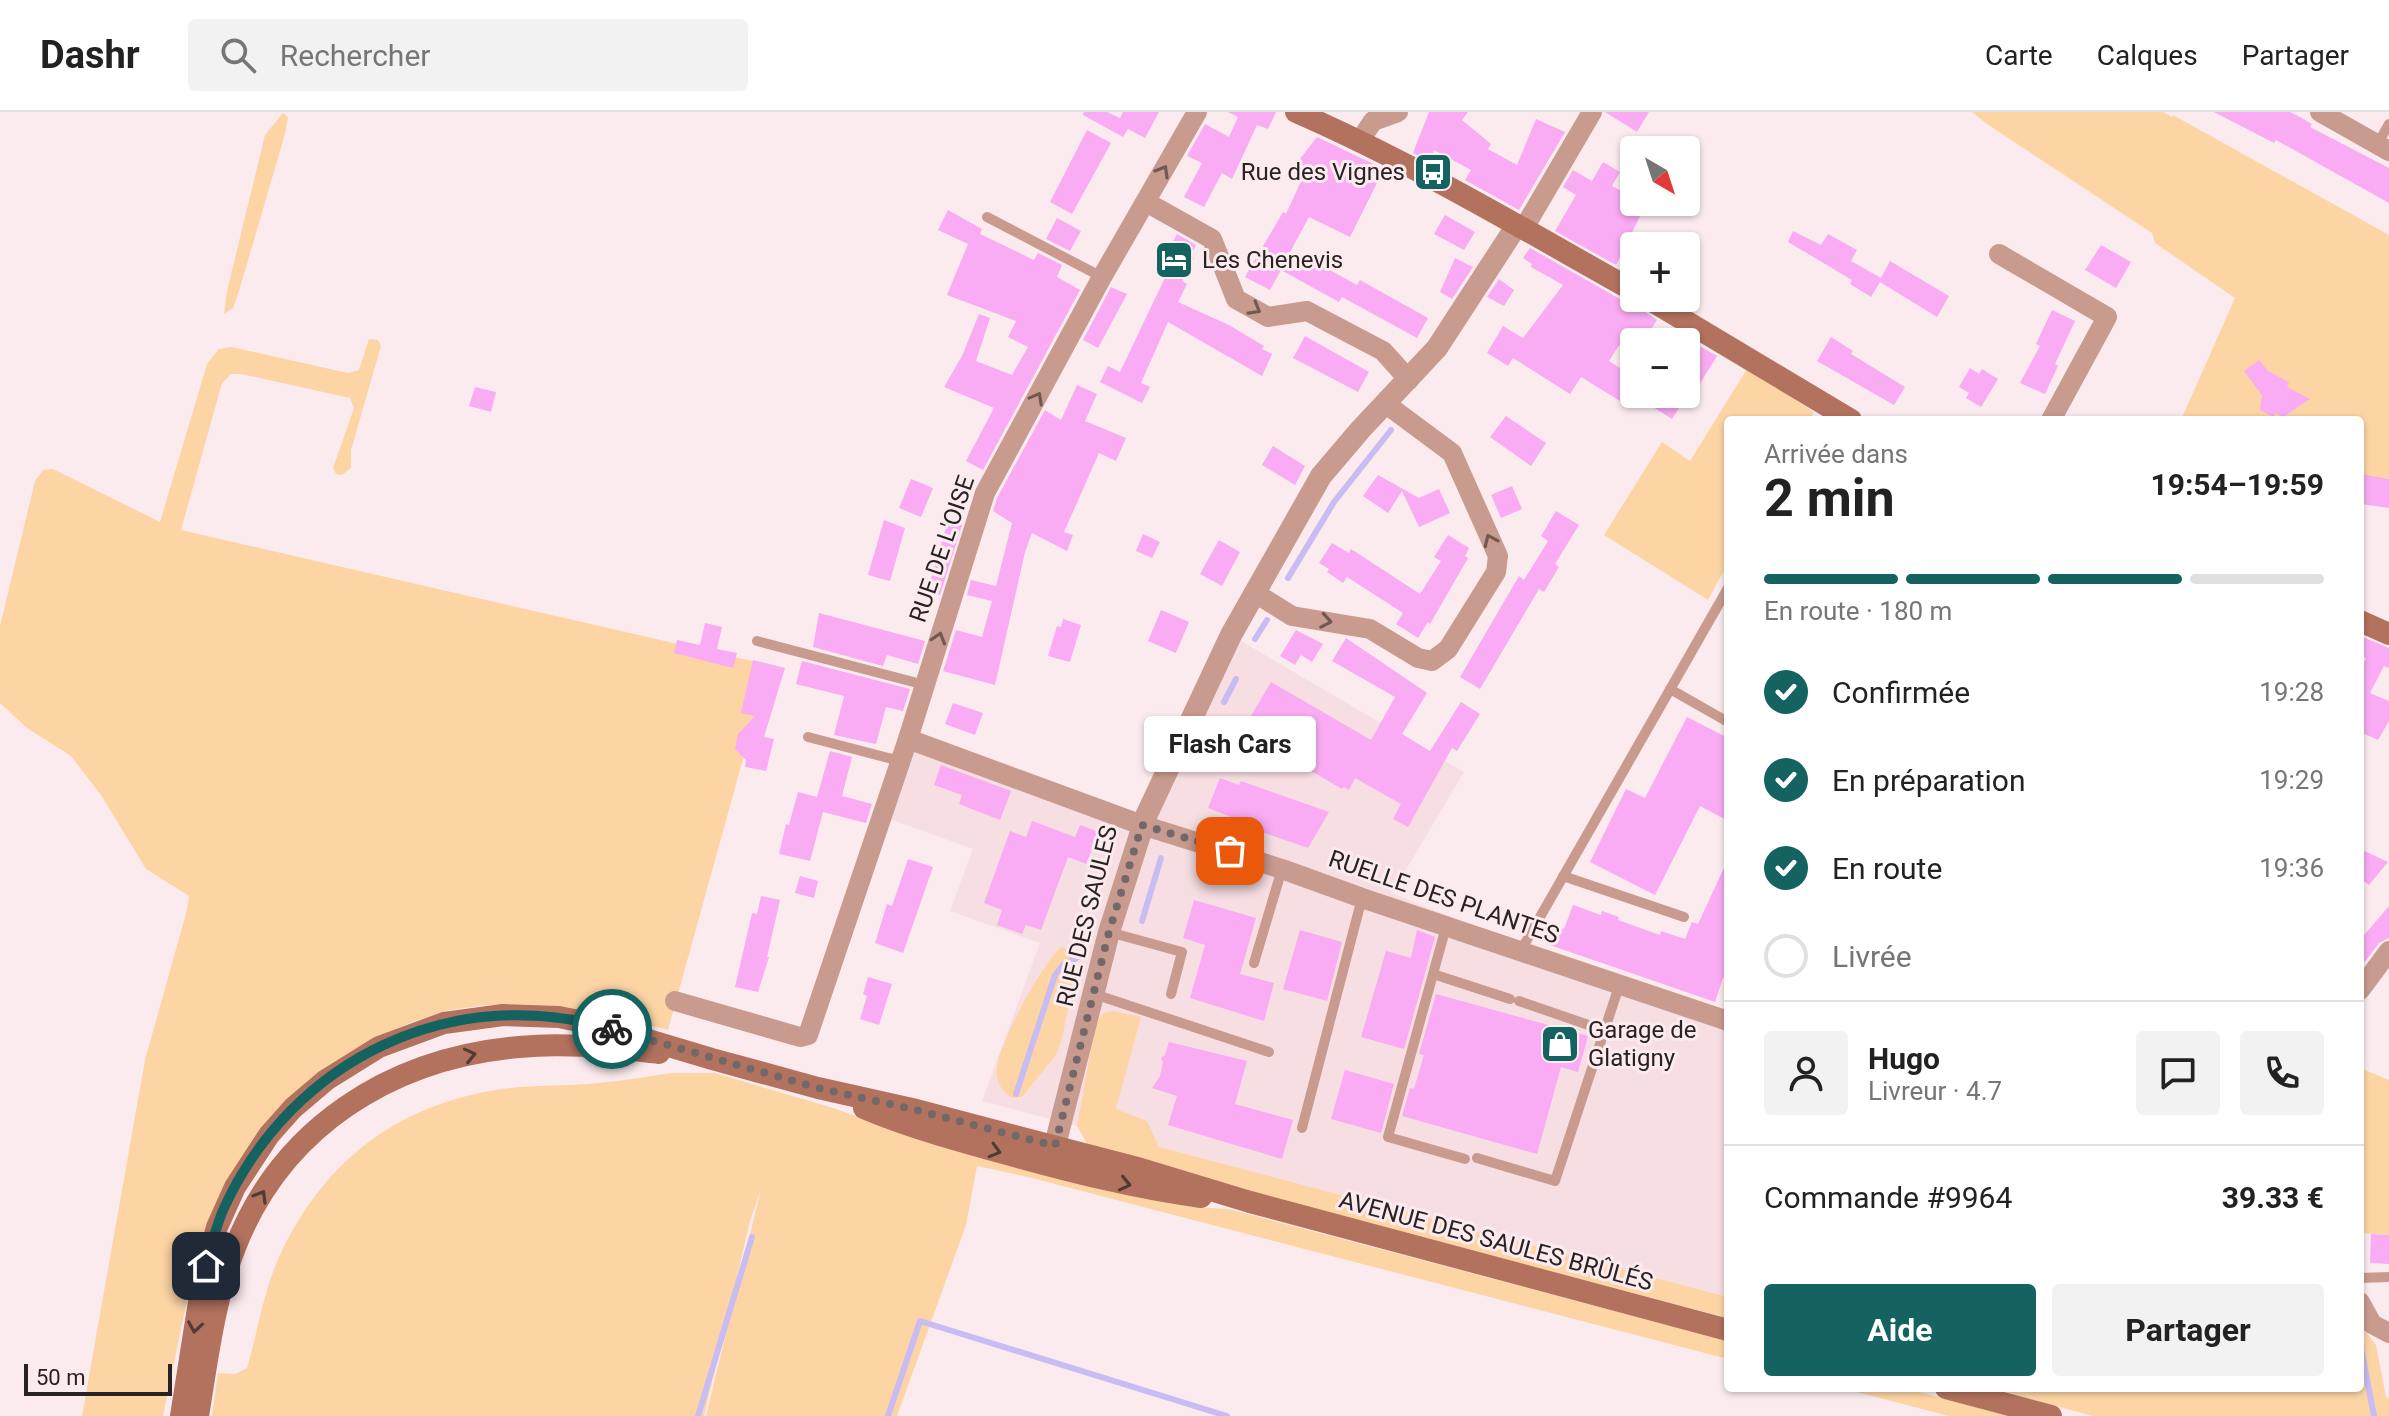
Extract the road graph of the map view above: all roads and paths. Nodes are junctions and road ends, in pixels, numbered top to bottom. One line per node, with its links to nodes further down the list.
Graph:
1 (1197, 112): 9 (street, RUE DE L'OISE, one-way to 1)
2 (1296, 112): 7 (main road)
3 (1398, 112): 7 (street)
4 (1592, 112): 11 (street)
5 (2329, 114): 8 (street)
6 (2389, 124): 8 (lane)
7 (1359, 142): 11 (main road)
8 (2383, 148)
9 (1146, 202): 13 (street, RUE DE L'OISE); 16 (street, one-way to 16)
10 (987, 217): 13 (lane)
11 (1521, 226): 14 (main road); 16 (street)
12 (1999, 254): 19 (street)
13 (1102, 277): 25 (street, RUE DE L'OISE, one-way to 13)
14 (1620, 283)
15 (1669, 312): 18 (main road)
16 (1409, 380): 17 (street)
17 (1386, 404): 20 (street); 20 (street, one-way to 17)
18 (1836, 416)
19 (2053, 416)
20 (1255, 593): 31 (street)
21 (1724, 595): 26 (lane)
22 (2364, 623): 23 (main road)
23 (2389, 634)
24 (757, 641): 25 (lane)
25 (925, 685): 29 (street, RUE DE L'OISE)
26 (1670, 689): 27 (lane); 33 (lane)
27 (1724, 720)
28 (808, 737): 30 (lane)
29 (908, 739): 30 (street, RUE DE L'OISE); 31 (street, RUE DES SAULES)
30 (900, 761): 46 (street, RUE DE L'OISE)
31 (1142, 825): 32 (street, RUELLE DES PLANTES); 37 (street, RUE DES SAULES)
32 (1282, 869): 34 (street, RUELLE DES PLANTES); 40 (lane)
33 (1563, 876): 35 (lane); 39 (lane)
34 (1362, 898): 36 (street, RUELLE DES PLANTES); 51 (lane)
35 (1684, 917)
36 (1446, 927): 39 (street, RUELLE DES PLANTES); 41 (lane)
37 (1109, 932): 44 (street, RUE DES SAULES); 45 (lane)
38 (2389, 951): 43 (street)
39 (1520, 952): 42 (street, RUELLE DES PLANTES)
40 (1254, 963)
41 (1433, 974): 48 (lane); 54 (lane)
42 (1620, 983): 47 (street, RUELLE DES PLANTES); 48 (lane)
43 (2364, 985)
44 (1094, 994): 49 (lane); 52 (street, RUE DES SAULES)
45 (1171, 994)
46 (675, 1001)
47 (1724, 1020)
48 (1603, 1030): 53 (lane)
49 (1269, 1052)
50 (712, 1059): 52 (main road, AVENUE DES SAULES BRÛLÉS); 60 (main road, one-way to 50); 60 (main road, one-way to 60)
51 (1302, 1128)
52 (1052, 1156): 58 (main road, AVENUE DES SAULES BRÛLÉS)
53 (1477, 1158)
54 (1465, 1159)
55 (2389, 1277): 56 (lane)
56 (2364, 1278)
57 (2364, 1309): 59 (street)
58 (1724, 1329)
59 (2389, 1333)
60 (196, 1375): 62 (main road); 63 (main road)
61 (1961, 1392): 64 (main road)
62 (181, 1416)
63 (198, 1416)
64 (2051, 1416)

